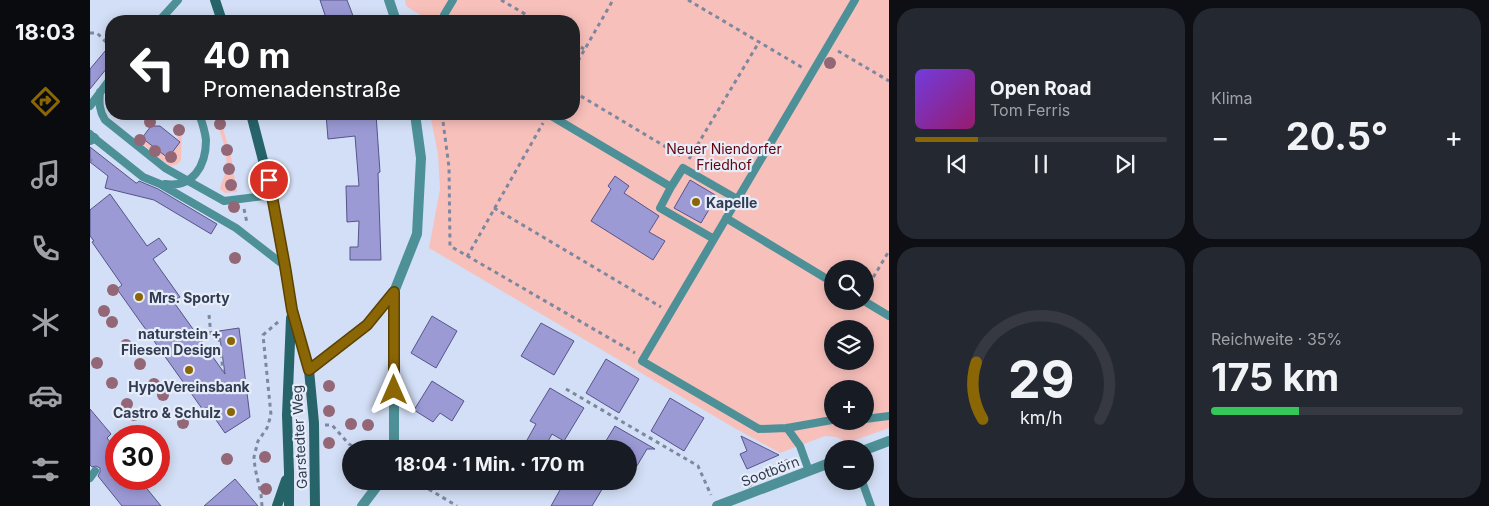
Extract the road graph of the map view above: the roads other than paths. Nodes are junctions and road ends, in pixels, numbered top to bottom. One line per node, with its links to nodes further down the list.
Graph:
1 (178, 0): 6 (lane)
2 (215, 0): 7 (main road)
3 (389, 0): 8 (street)
4 (453, 0): 9 (lane)
5 (855, 0): 22 (lane)
6 (164, 15)
7 (220, 15)
8 (394, 15)
9 (444, 15)
10 (105, 86): 11 (lane)
11 (100, 92): 12 (lane); 18 (lane)
12 (90, 106)
13 (201, 120): 18 (lane)
14 (253, 120): 21 (main road, Garstedter Weg)
15 (416, 120): 27 (street)
16 (558, 120): 20 (lane)
17 (91, 137): 19 (lane)
18 (189, 181): 19 (lane); 21 (lane)
19 (160, 184): 25 (lane)
20 (672, 187): 22 (lane); 24 (lane)
21 (272, 195): 25 (main road, Garstedter Weg)
22 (738, 199): 23 (lane)
23 (726, 218): 24 (lane); 26 (lane)
24 (714, 239): 35 (lane)
25 (285, 266): 29 (main road, Garstedter Weg)
26 (824, 277)
27 (394, 292): 31 (street); 36 (street)
28 (874, 307): 30 (lane)
29 (292, 310): 31 (main road, Garstedter Weg); 41 (main road, Garstedter Weg)
30 (889, 316)
31 (309, 370): 47 (main road, Garstedter Weg)
32 (889, 416): 33 (lane)
33 (874, 418)
34 (824, 421): 35 (lane)
35 (787, 428): 40 (lane)
36 (394, 440)
37 (889, 440): 38 (street)
38 (874, 446)
39 (824, 465): 40 (street, Sootbörn)
40 (809, 470): 44 (street, Sootbörn)
41 (289, 472): 45 (main road); 46 (main road, Garstedter Weg)
42 (374, 490): 48 (street)
43 (865, 490): 49 (lane)
44 (715, 502)
45 (277, 506)
46 (289, 506)
47 (315, 506)
48 (362, 506)
49 (871, 506)

